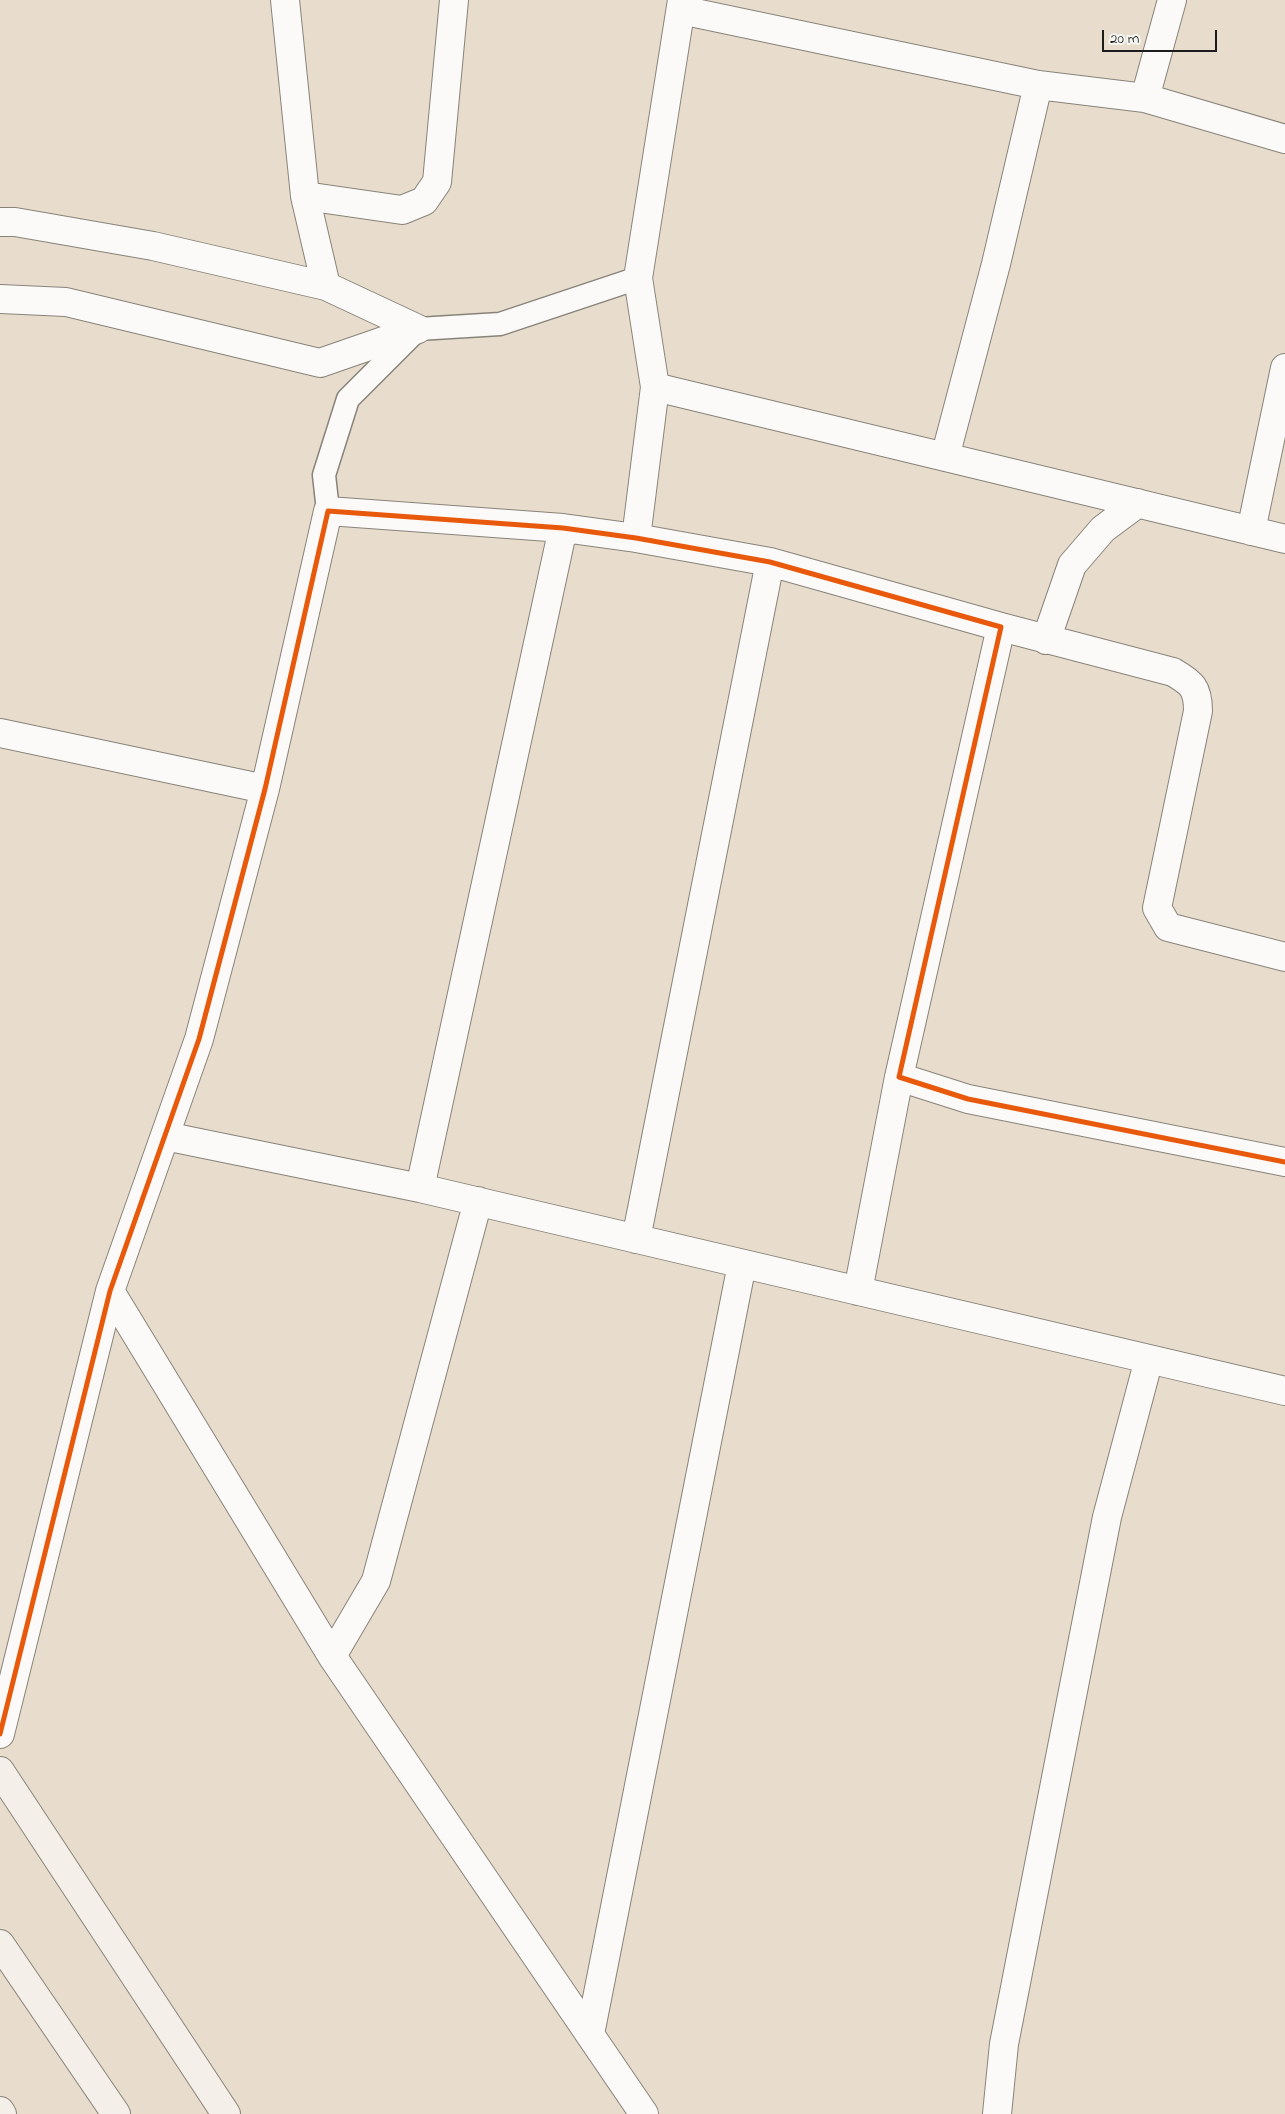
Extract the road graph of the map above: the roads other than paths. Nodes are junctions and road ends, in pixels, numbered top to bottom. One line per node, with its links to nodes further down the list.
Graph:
1 (285, 0): 8 (street)
2 (454, 0): 8 (street)
3 (1172, 0): 6 (street)
4 (682, 5): 5 (street); 10 (street)
5 (1038, 85): 6 (street); 16 (street)
6 (1145, 98): 7 (street)
7 (1285, 139)
8 (305, 196): 11 (street)
9 (0, 222): 11 (street)
10 (638, 278): 13 (lane); 15 (street)
11 (326, 286): 13 (street)
12 (0, 299): 13 (street)
13 (418, 329): 18 (lane)
14 (1285, 368): 20 (street)
15 (655, 387): 16 (street); 21 (street)
16 (945, 457): 17 (street)
17 (1138, 503): 20 (street); 25 (street)
18 (328, 511): 19 (street); 27 (street)
19 (564, 528): 21 (street); 32 (street)
20 (1251, 531): 22 (street)
21 (636, 538): 23 (street)
22 (1285, 539)
23 (770, 562): 24 (street); 34 (street)
24 (1001, 627): 25 (street); 29 (street)
25 (1046, 640): 28 (street)
26 (0, 733): 27 (street)
27 (265, 789): 30 (street)
28 (1285, 957)
29 (899, 1077): 31 (street); 37 (street)
30 (165, 1136): 32 (street); 36 (street)
31 (1285, 1162)
32 (420, 1188): 33 (street)
33 (478, 1201): 34 (street); 40 (street)
34 (636, 1239): 35 (street)
35 (742, 1264): 37 (street); 44 (street)
36 (110, 1291): 40 (street); 41 (street)
37 (858, 1291): 38 (street)
38 (1149, 1359): 39 (street); 48 (street)
39 (1285, 1391)
40 (332, 1656): 44 (street)
41 (0, 1734)
42 (0, 1771): 46 (street)
43 (0, 1944): 45 (street)
44 (590, 2034): 47 (street)
45 (116, 2114)
46 (226, 2114)
47 (644, 2114)
48 (997, 2114)

